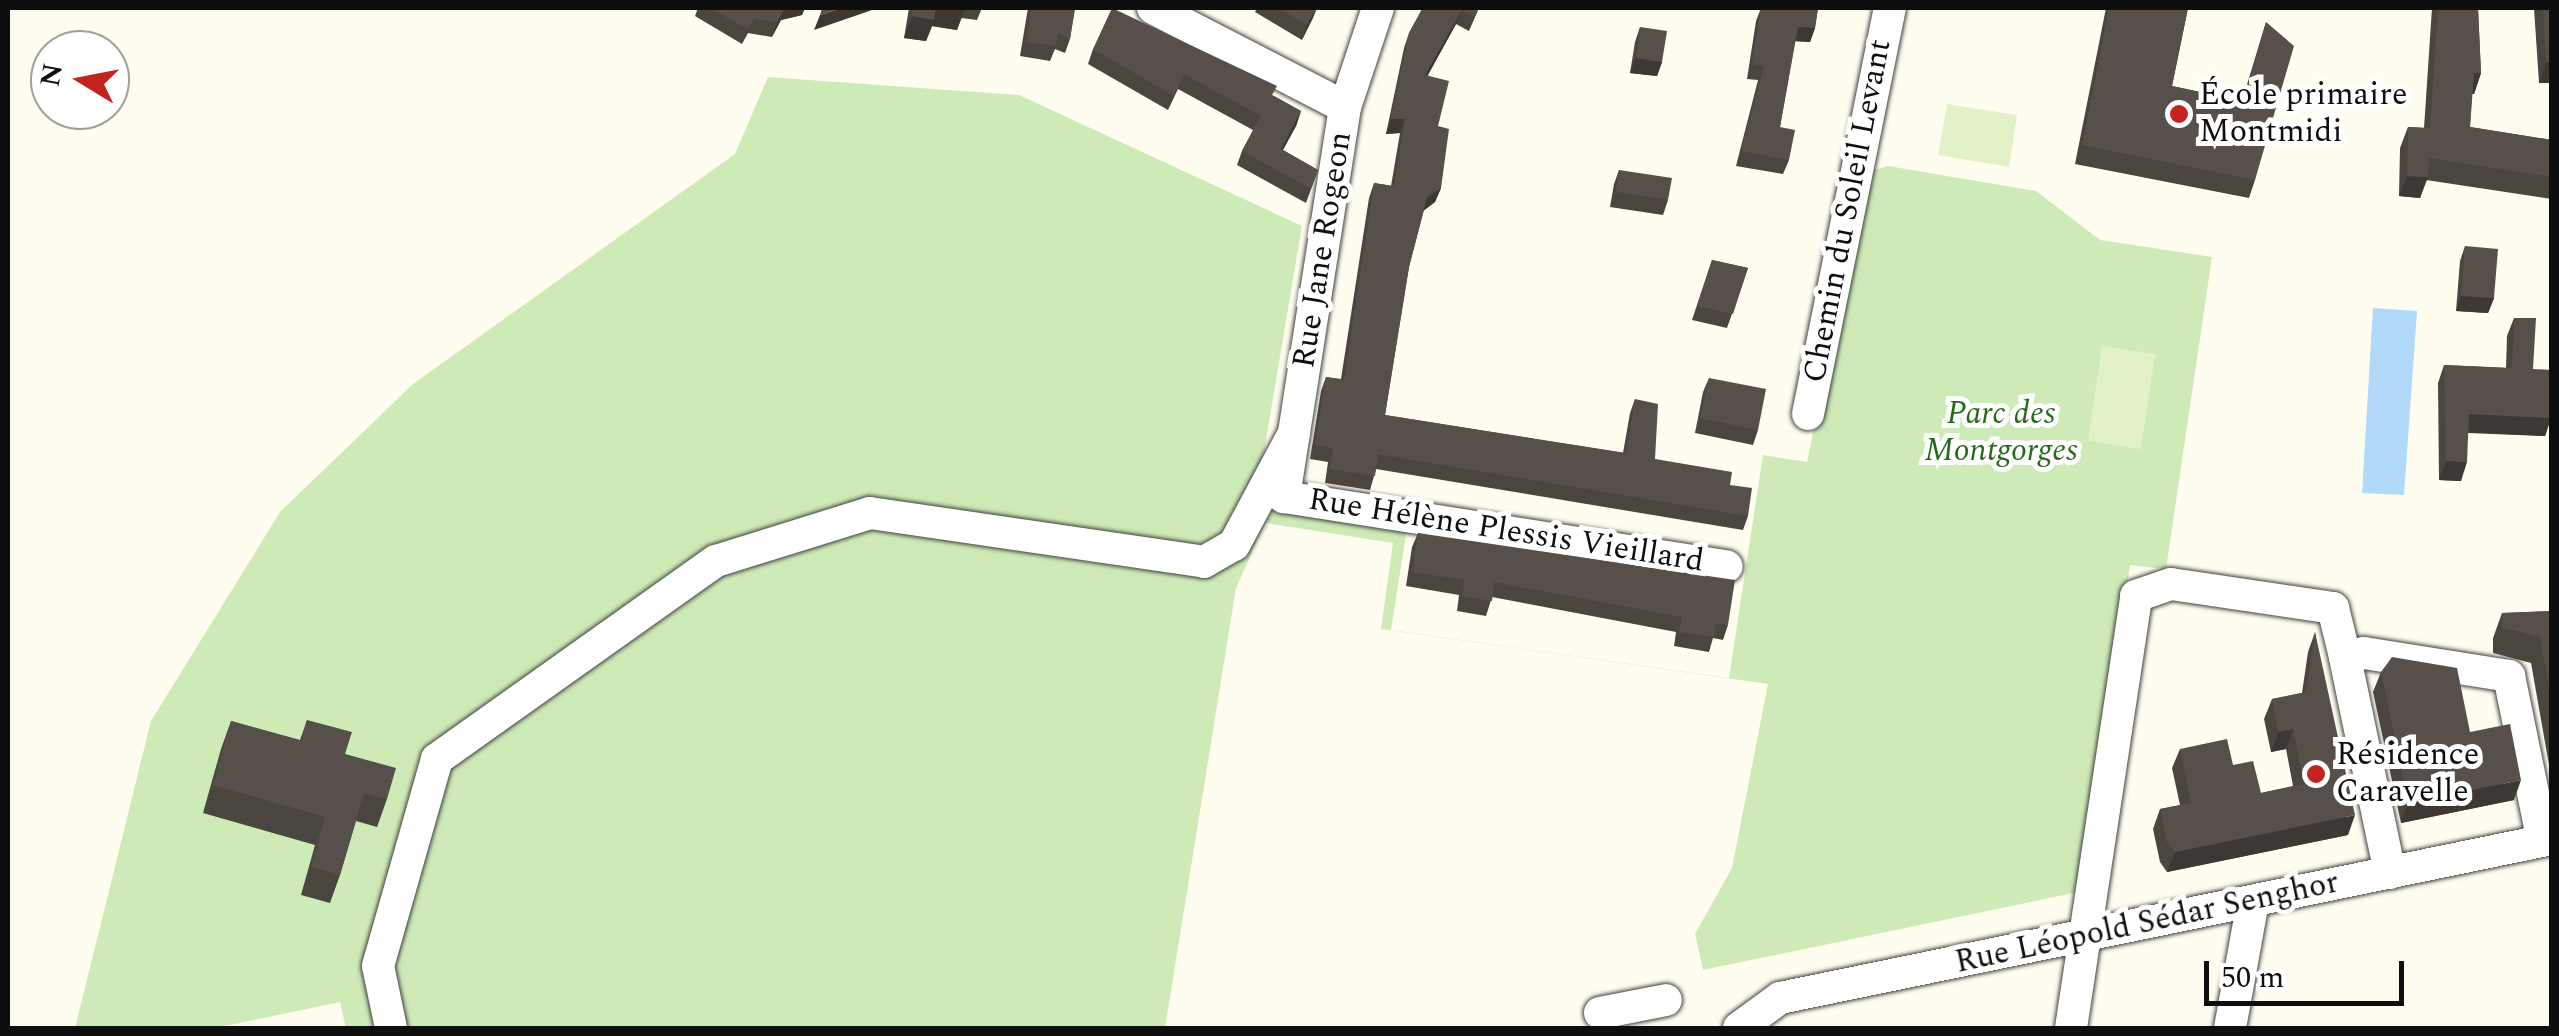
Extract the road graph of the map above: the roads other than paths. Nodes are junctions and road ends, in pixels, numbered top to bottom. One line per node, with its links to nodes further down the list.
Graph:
1 (1153, 8): 4 (street)
2 (1378, 8): 4 (street, Rue Jane Rogeon)
3 (1890, 8): 5 (street, Chemin du Soleil Levant)
4 (1345, 108): 6 (street, Rue Jane Rogeon)
5 (1808, 414)
6 (1294, 433): 7 (street, Rue Jane Rogeon); 17 (street)
7 (1284, 496): 8 (street, Rue Hélène Plessis Vieillard)
8 (1727, 566)
9 (2345, 657): 10 (street); 11 (street); 13 (street)
10 (2547, 840): 11 (street, Rue Léopold Sédar Senghor)
11 (2390, 873): 12 (street, Rue Léopold Sédar Senghor)
12 (2253, 902): 13 (street, Rue Léopold Sédar Senghor); 19 (street)
13 (2084, 937): 16 (street, Rue Léopold Sédar Senghor); 18 (street)
14 (1666, 1000): 15 (street)
15 (1600, 1013)
16 (1743, 1023)
17 (391, 1028)
18 (2071, 1028)
19 (2230, 1028)

